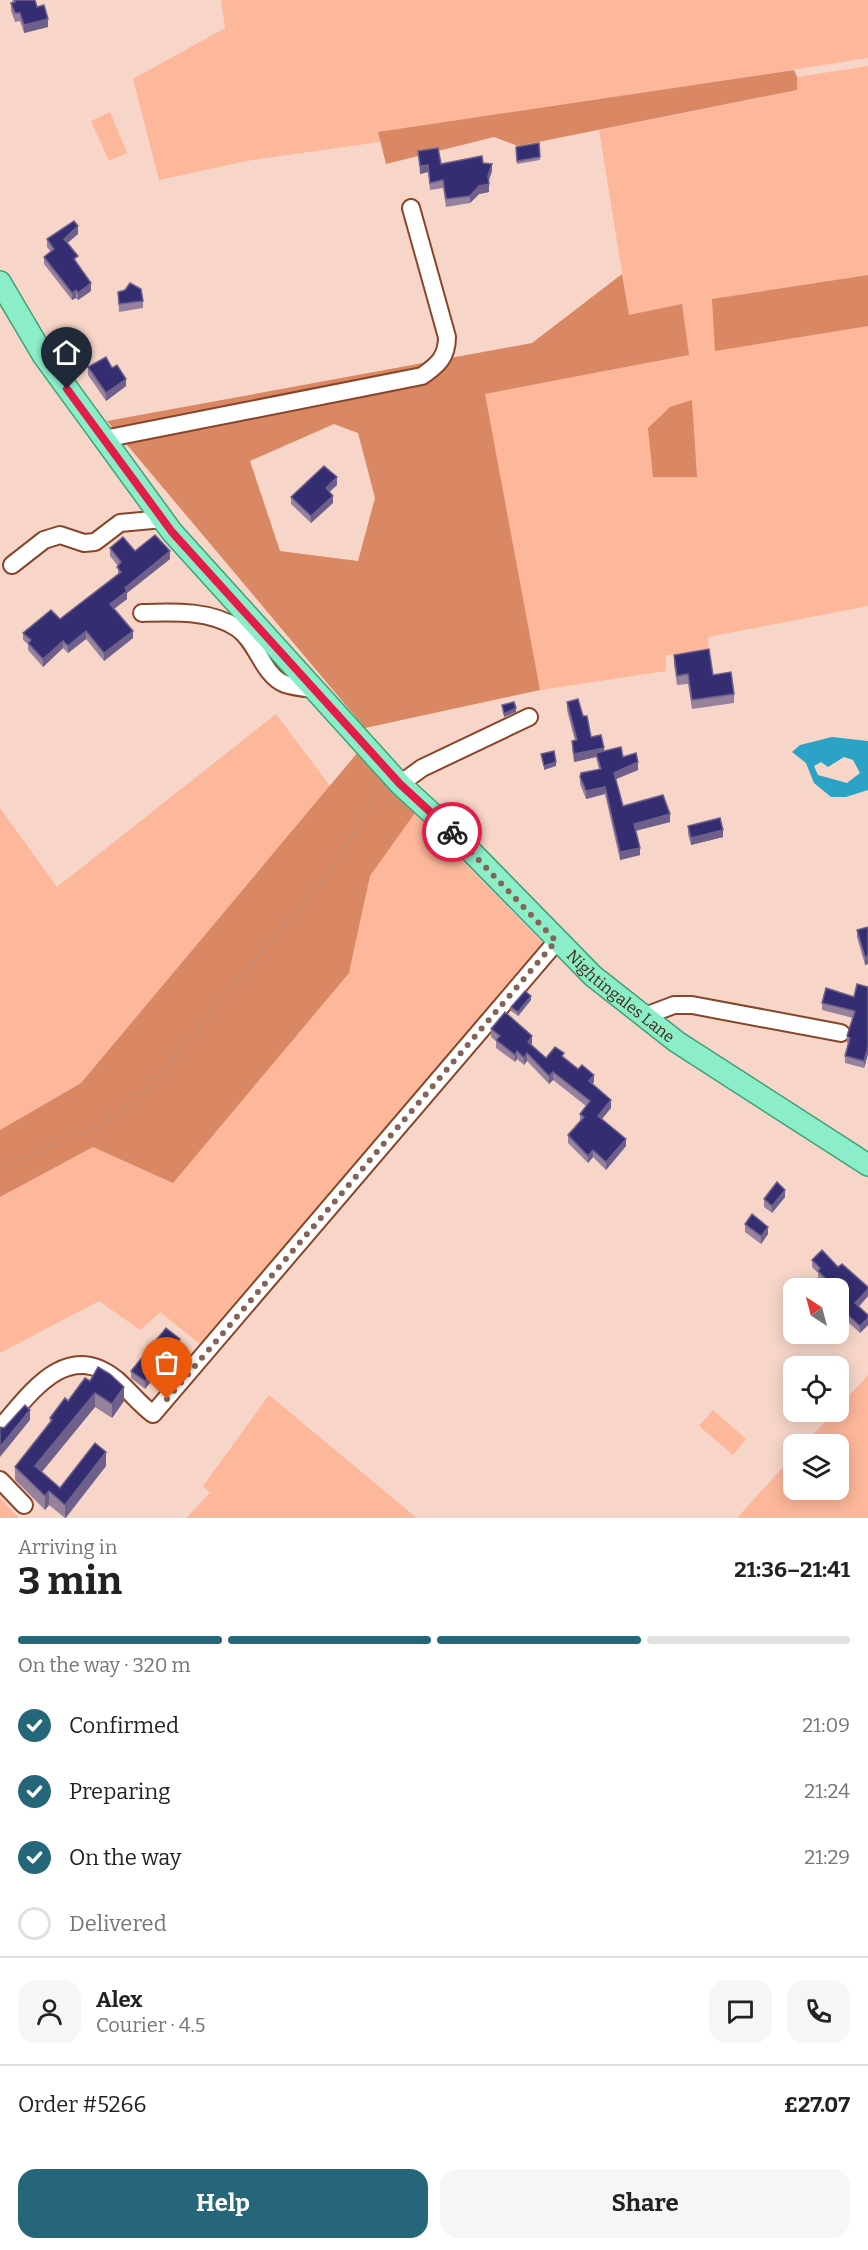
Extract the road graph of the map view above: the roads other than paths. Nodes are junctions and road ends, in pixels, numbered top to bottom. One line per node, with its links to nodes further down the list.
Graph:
1 (411, 208): 3 (lane)
2 (0, 282): 3 (main road, Nightingales Lane)
3 (104, 439): 4 (main road, Nightingales Lane)
4 (163, 519): 5 (lane); 7 (main road, Nightingales Lane)
5 (12, 565)
6 (142, 613): 7 (lane)
7 (313, 689): 9 (main road, Nightingales Lane)
8 (529, 717): 9 (lane)
9 (393, 783): 10 (main road, Nightingales Lane)
10 (556, 941): 11 (main road, Nightingales Lane); 14 (lane)
11 (645, 1016): 12 (lane); 13 (main road, Nightingales Lane)
12 (841, 1033)
13 (868, 1165)
14 (0, 1428)
15 (0, 1480): 16 (lane)
16 (24, 1506)

